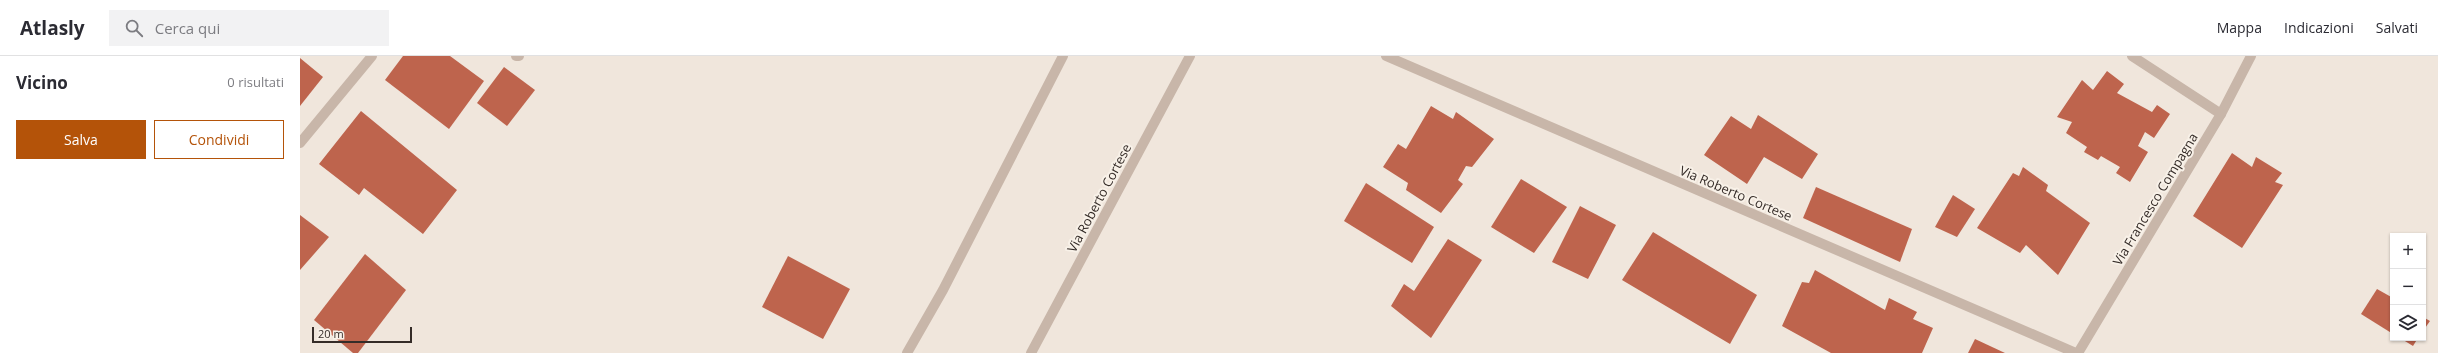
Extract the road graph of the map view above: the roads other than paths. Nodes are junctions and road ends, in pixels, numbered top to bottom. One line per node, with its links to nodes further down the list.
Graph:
1 (372, 56): 8 (street)
2 (1063, 56): 9 (street)
3 (1190, 56): 10 (street, Via Roberto Cortese)
4 (1386, 56): 11 (street, Via Roberto Cortese)
5 (2132, 56): 7 (street)
6 (2251, 56): 7 (street, Via Francesco Compagna)
7 (2221, 114): 11 (street, Via Francesco Compagna)
8 (300, 143)
9 (907, 353)
10 (1032, 353)
11 (2077, 353)

